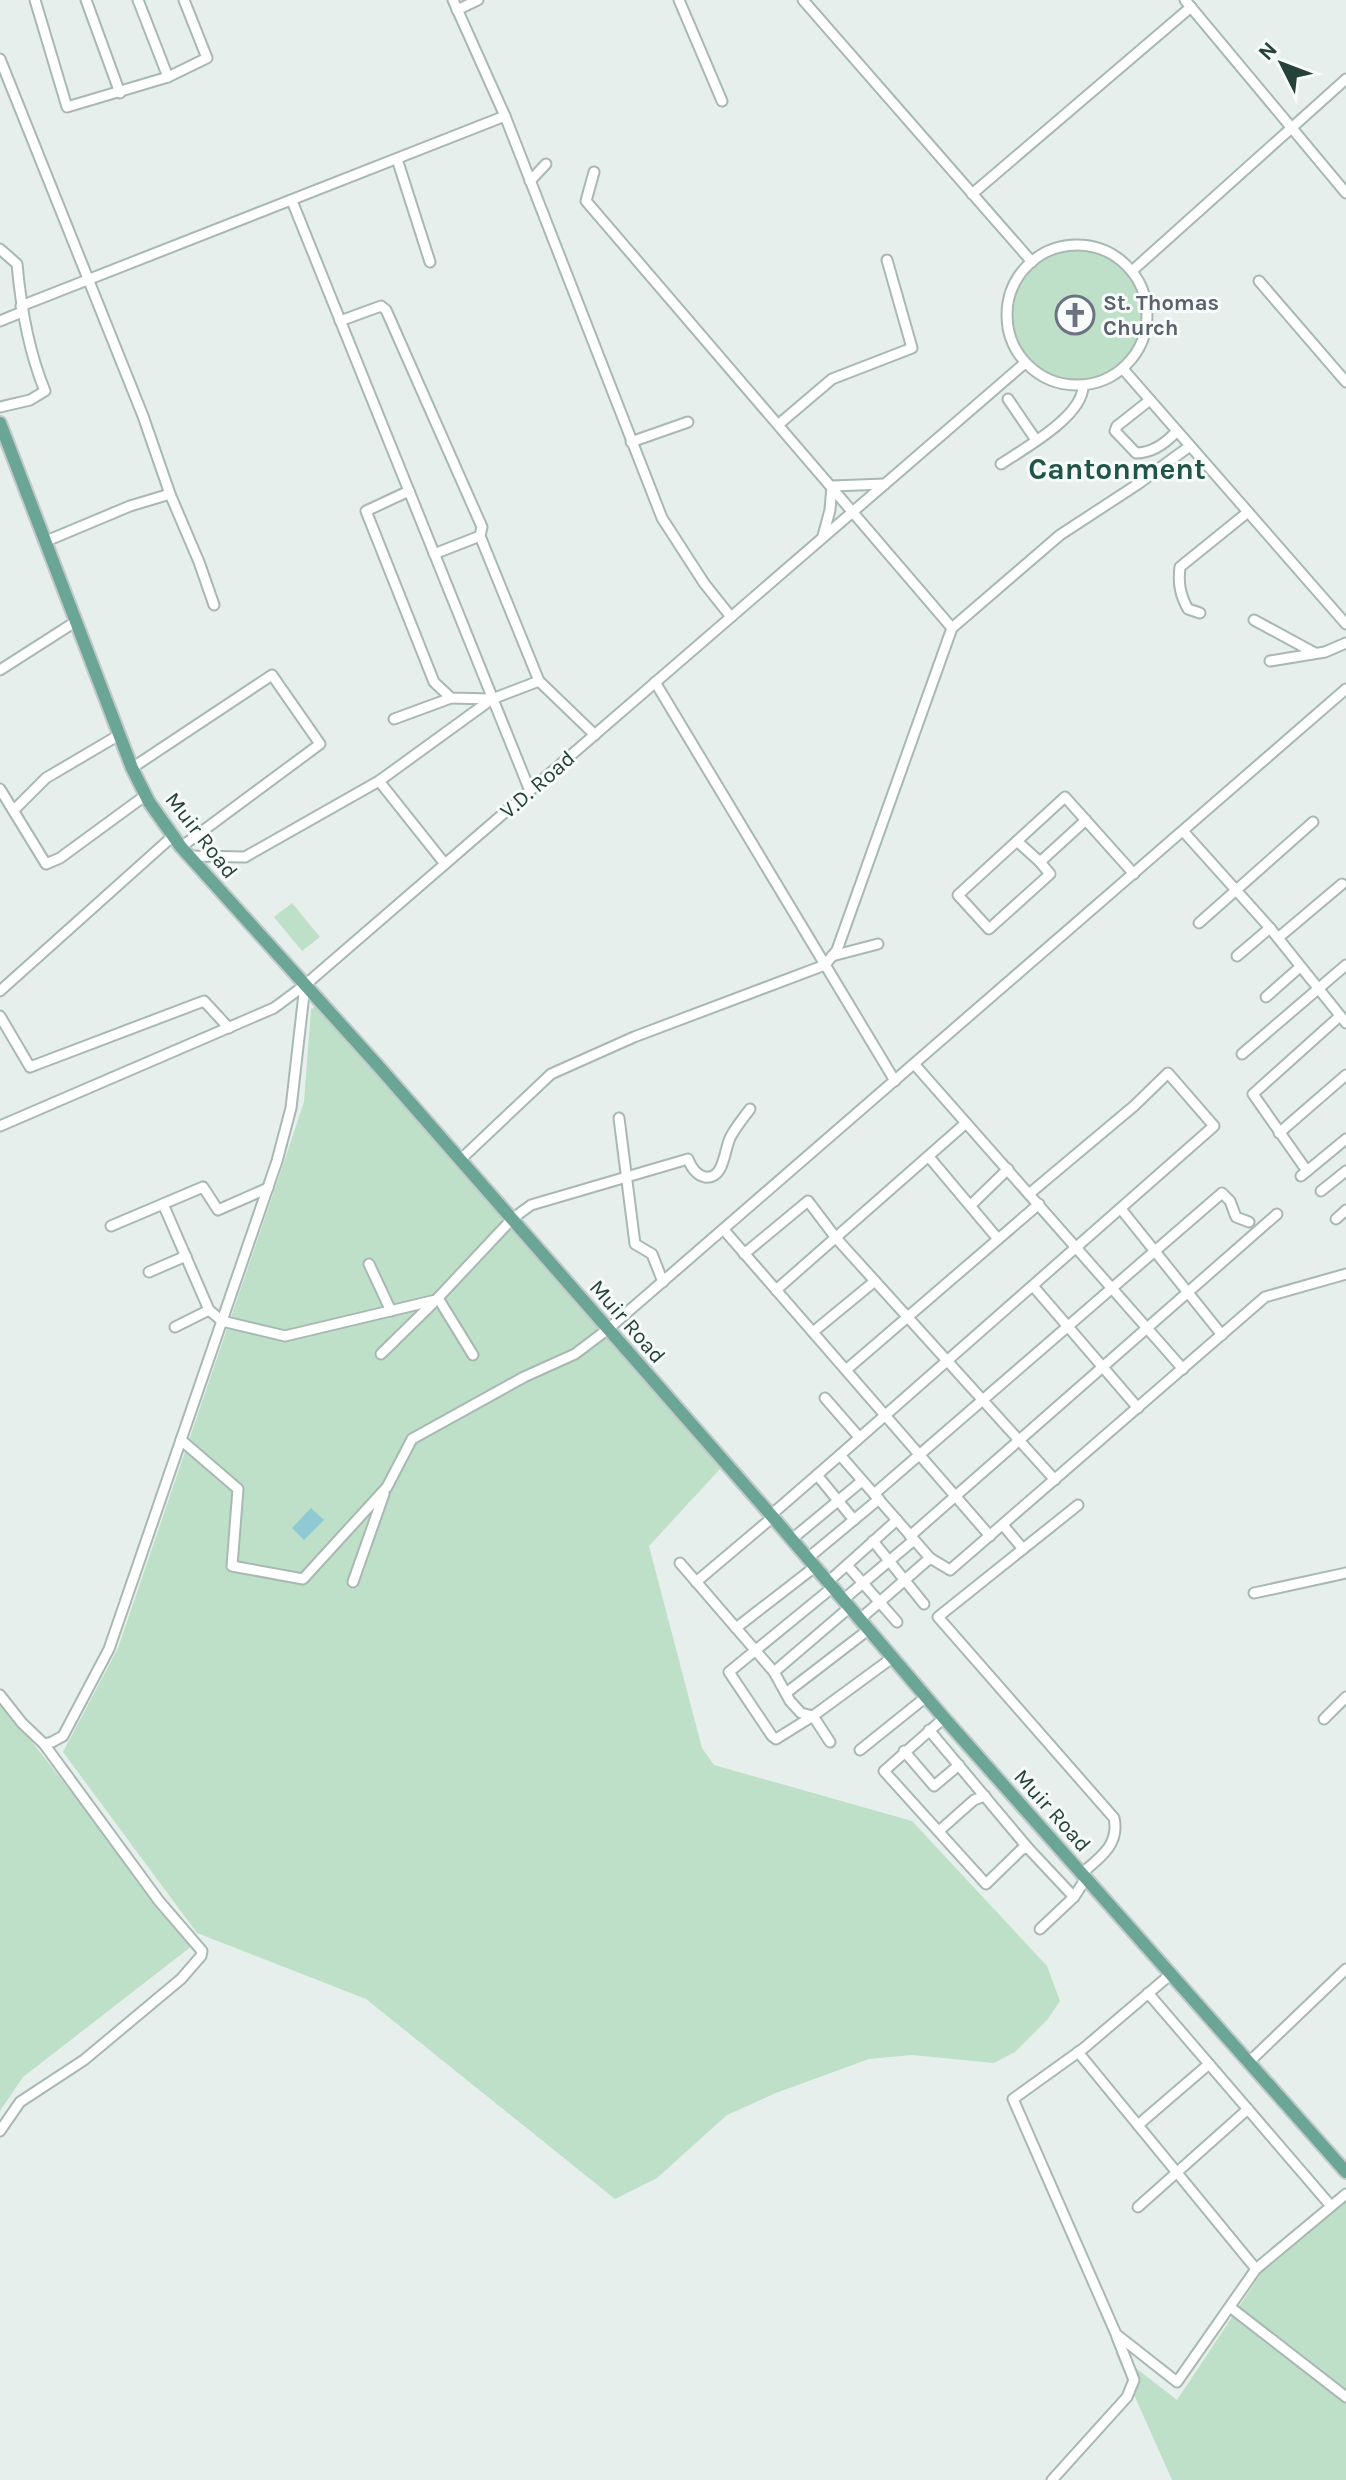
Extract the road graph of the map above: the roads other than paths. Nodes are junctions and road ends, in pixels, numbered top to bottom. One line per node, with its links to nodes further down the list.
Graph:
1 (35, 0): 13 (street)
2 (86, 0): 13 (street)
3 (138, 0): 11 (street)
4 (184, 0): 11 (street)
5 (478, 0): 9 (street)
6 (679, 0): 14 (street)
7 (803, 0): 22 (street)
8 (1188, 4): 16 (street); 22 (street)
9 (455, 5): 15 (street)
10 (0, 59): 29 (street)
11 (168, 77): 13 (street)
12 (1346, 79): 16 (street)
13 (120, 93)
14 (722, 101)
15 (505, 116): 17 (street); 20 (street)
16 (1290, 127): 21 (street); 28 (street)
17 (397, 159): 23 (street); 26 (street)
18 (546, 164): 20 (street)
19 (594, 172): 43 (street)
20 (530, 181): 46 (street)
21 (1346, 193)
22 (972, 194): 27 (street)
23 (292, 201): 29 (street); 33 (street)
24 (0, 249): 31 (street)
25 (887, 260): 43 (street)
26 (430, 262)
27 (1032, 262): 28 (street); 34 (street)
28 (1132, 271): 35 (street)
29 (88, 280): 31 (street); 53 (street)
30 (1259, 281): 36 (street)
31 (21, 309): 32 (street); 40 (street)
32 (0, 321)
33 (340, 321): 52 (street); 56 (street)
34 (1025, 363): 37 (street); 50 (street, V.D. Road)
35 (1123, 369): 37 (street); 39 (street)
36 (1346, 382)
37 (1083, 386): 45 (street)
38 (1008, 399): 45 (street)
39 (1150, 400): 44 (street); 44 (street)
40 (0, 407)
41 (688, 422): 46 (street)
42 (0, 423): 48 (main road, Muir Road)
43 (779, 424): 51 (street)
44 (1177, 431): 47 (street)
45 (1036, 440): 49 (street)
46 (631, 442): 62 (street)
47 (1190, 446): 55 (street); 66 (street)
48 (4, 448): 58 (main road, Muir Road)
49 (1001, 464)
50 (885, 484): 51 (street); 54 (street, V.D. Road)
51 (832, 486): 54 (street); 57 (street)
52 (409, 491): 59 (street); 74 (street)
53 (170, 494): 58 (street); 60 (street)
54 (853, 511): 57 (street, V.D. Road); 66 (street)
55 (1248, 512): 61 (street); 65 (street)
56 (480, 536): 59 (street); 71 (street)
57 (823, 537): 62 (street, V.D. Road)
58 (44, 542): 64 (main road, Muir Road)
59 (434, 554): 75 (street)
60 (214, 605)
61 (1200, 613)
62 (731, 617): 72 (street, V.D. Road)
63 (1254, 620): 68 (street)
64 (75, 622): 70 (street); 77 (main road, Muir Road)
65 (1346, 624)
66 (952, 628): 100 (street)
67 (1346, 643): 68 (street)
68 (1313, 652): 69 (street)
69 (1270, 661)
70 (0, 670)
71 (539, 681): 75 (street); 78 (street)
72 (655, 682): 78 (street, V.D. Road); 102 (street)
73 (1346, 689): 87 (street)
74 (451, 698): 75 (street); 76 (street)
75 (492, 699): 80 (street); 82 (street)
76 (394, 719)
77 (119, 735): 79 (main road, Muir Road); 84 (street)
78 (595, 735): 82 (street, V.D. Road)
79 (132, 768): 83 (main road, Muir Road); 90 (street)
80 (379, 781): 90 (street); 92 (street)
81 (0, 789): 84 (street)
82 (530, 791): 92 (street, V.D. Road)
83 (146, 795): 84 (street); 88 (main road, Muir Road)
84 (14, 810)
85 (1086, 820): 89 (street); 91 (street); 93 (street)
86 (1313, 822): 95 (street)
87 (1183, 831): 93 (street); 95 (street)
88 (173, 836): 90 (main road, Muir Road); 107 (street)
89 (1017, 841): 91 (street); 91 (street)
90 (185, 852): 105 (main road, Muir Road)
91 (1040, 862)
92 (445, 864): 105 (street, V.D. Road)
93 (1134, 874): 113 (street)
94 (1342, 884): 98 (street)
95 (1235, 889): 96 (street); 97 (street)
96 (1199, 923)
97 (1270, 928): 98 (street); 101 (street)
98 (1278, 938): 104 (street)
99 (878, 944): 100 (street)
100 (832, 956): 102 (street)
101 (1237, 956)
102 (825, 965): 115 (street); 123 (street)
103 (1346, 965): 106 (street)
104 (1300, 967): 106 (street); 108 (street)
105 (305, 985): 111 (street, V.D. Road); 123 (main road, Muir Road); 127 (street)
106 (1317, 989): 110 (street); 112 (street)
107 (0, 991)
108 (1266, 997)
109 (0, 1016): 111 (street)
110 (1343, 1020): 120 (street)
111 (229, 1028): 119 (street, V.D. Road)
112 (1242, 1054)
113 (915, 1065): 115 (street); 118 (street)
114 (1346, 1075): 120 (street)
115 (895, 1081): 140 (street)
116 (750, 1109): 126 (street)
117 (619, 1118): 126 (street)
118 (966, 1123): 122 (street); 124 (street)
119 (0, 1126)
120 (1279, 1133): 121 (street)
121 (1346, 1139)
122 (929, 1157): 132 (street); 141 (street)
123 (460, 1160): 136 (main road, Muir Road)
124 (1008, 1169): 129 (street); 132 (street)
125 (1346, 1171): 128 (street)
126 (626, 1177): 136 (street); 151 (street)
127 (268, 1188): 130 (street); 160 (street)
128 (1321, 1191)
129 (1029, 1194): 131 (street); 133 (street)
130 (163, 1204): 139 (street); 146 (street)
131 (1039, 1204): 142 (street); 143 (street)
132 (971, 1205): 142 (street)
133 (1121, 1209): 143 (street); 144 (street)
134 (1346, 1210): 137 (street)
135 (1277, 1214): 155 (street)
136 (512, 1219): 156 (street); 164 (main road, Muir Road)
137 (1336, 1219)
138 (1249, 1222): 144 (street)
139 (111, 1226)
140 (724, 1230): 145 (street); 151 (street)
141 (836, 1238): 145 (street); 150 (street); 154 (street)
142 (998, 1239): 159 (street)
143 (1075, 1246): 152 (street); 153 (street)
144 (1155, 1253): 153 (street); 155 (street)
145 (744, 1254): 154 (street)
146 (186, 1256): 148 (street); 157 (street)
147 (369, 1264): 158 (street)
148 (149, 1272)
149 (1346, 1274): 166 (street)
150 (875, 1281): 159 (street); 165 (street)
151 (663, 1282): 164 (street)
152 (1033, 1286): 162 (street); 169 (street)
153 (1111, 1289): 162 (street); 163 (street)
154 (776, 1290): 165 (street)
155 (1186, 1293): 163 (street); 166 (street)
156 (437, 1299): 158 (street); 167 (street); 168 (street)
157 (209, 1310): 160 (street); 161 (street)
158 (391, 1311): 160 (street)
159 (908, 1316): 169 (street); 172 (street)
160 (222, 1321): 178 (street)
161 (175, 1327)
162 (1069, 1327): 170 (street); 174 (street)
163 (1147, 1327): 170 (street); 171 (street)
164 (608, 1329): 185 (street); 190 (main road, Muir Road)
165 (813, 1332): 172 (street)
166 (1222, 1335): 171 (street)
167 (381, 1354)
168 (473, 1355)
169 (948, 1360): 174 (street); 176 (street)
170 (1103, 1366): 175 (street); 179 (street)
171 (1183, 1369): 175 (street)
172 (846, 1370): 176 (street)
173 (825, 1398): 177 (street)
174 (983, 1400): 179 (street); 181 (street)
175 (1138, 1408): 183 (street)
176 (885, 1415): 177 (street); 181 (street)
177 (859, 1437): 180 (street)
178 (181, 1440): 185 (street); 229 (street)
179 (1019, 1440): 183 (street); 186 (street)
180 (840, 1455): 182 (street); 184 (street)
181 (919, 1455): 186 (street); 187 (street)
182 (817, 1475): 188 (street); 190 (street)
183 (1055, 1480): 193 (street)
184 (862, 1481): 187 (street); 188 (street)
185 (387, 1487): 206 (street)
186 (955, 1496): 194 (street); 195 (street)
187 (876, 1497): 191 (street); 192 (street)
188 (838, 1501): 191 (street); 196 (street)
189 (1078, 1505): 198 (street)
190 (772, 1516): 196 (main road, Muir Road); 207 (street)
191 (854, 1520): 201 (street)
192 (897, 1520): 195 (street); 197 (street)
193 (1003, 1525): 194 (street); 198 (street)
194 (990, 1536): 199 (street)
195 (912, 1538): 199 (street); 200 (street)
196 (792, 1539): 201 (main road, Muir Road)
197 (873, 1541): 200 (street); 203 (street)
198 (1023, 1549): 236 (street)
199 (930, 1558): 205 (street)
200 (890, 1560): 205 (street); 208 (street)
201 (812, 1562): 209 (main road, Muir Road); 216 (street)
202 (680, 1563): 207 (street)
203 (847, 1565): 208 (street); 209 (street)
204 (1346, 1573): 210 (street)
205 (906, 1579): 211 (street); 213 (street)
206 (353, 1582)
207 (696, 1582): 216 (street)
208 (863, 1583): 211 (street); 212 (street)
209 (831, 1584): 212 (main road, Muir Road); 217 (street)
210 (1254, 1593)
211 (880, 1602): 214 (street); 215 (street)
212 (847, 1603): 215 (main road, Muir Road); 219 (street)
213 (924, 1604)
214 (897, 1622)
215 (864, 1625): 218 (main road, Muir Road); 220 (street)
216 (736, 1628): 217 (street)
217 (755, 1649): 219 (street); 224 (street)
218 (892, 1658): 222 (main road, Muir Road); 224 (street)
219 (774, 1672): 220 (street)
220 (786, 1693): 224 (street)
221 (0, 1695): 229 (street)
222 (926, 1697): 225 (main road, Muir Road); 230 (street)
223 (1346, 1697): 226 (street)
224 (813, 1716): 228 (street)
225 (944, 1718): 227 (street); 236 (main road, Muir Road)
226 (1324, 1719)
227 (929, 1730): 231 (street); 232 (street)
228 (830, 1742)
229 (44, 1744): 247 (street)
230 (860, 1750)
231 (904, 1751): 232 (street); 234 (street)
232 (959, 1765): 233 (street)
233 (985, 1796): 234 (street); 235 (street)
234 (939, 1831): 235 (street)
235 (1028, 1848): 237 (street)
236 (1084, 1875): 237 (street); 240 (main road, Muir Road)
237 (1074, 1897): 238 (street)
238 (1040, 1929)
239 (1346, 1969): 243 (street)
240 (1171, 1974): 241 (street); 243 (main road, Muir Road)
241 (1148, 1993): 242 (street); 244 (street)
242 (1078, 2052): 246 (street); 255 (street)
243 (1249, 2062): 249 (main road, Muir Road)
244 (1209, 2064): 245 (street); 246 (street)
245 (1248, 2109): 248 (street); 251 (street)
246 (1138, 2125): 248 (street)
247 (0, 2131)
248 (1177, 2172): 252 (street); 253 (street)
249 (1346, 2172)
250 (1346, 2194): 251 (street)
251 (1331, 2206): 253 (street)
252 (1138, 2207)
253 (1256, 2269): 254 (street)
254 (1230, 2307): 255 (street); 256 (street)
255 (1116, 2334): 257 (street)
256 (1346, 2397)
257 (1052, 2480)

